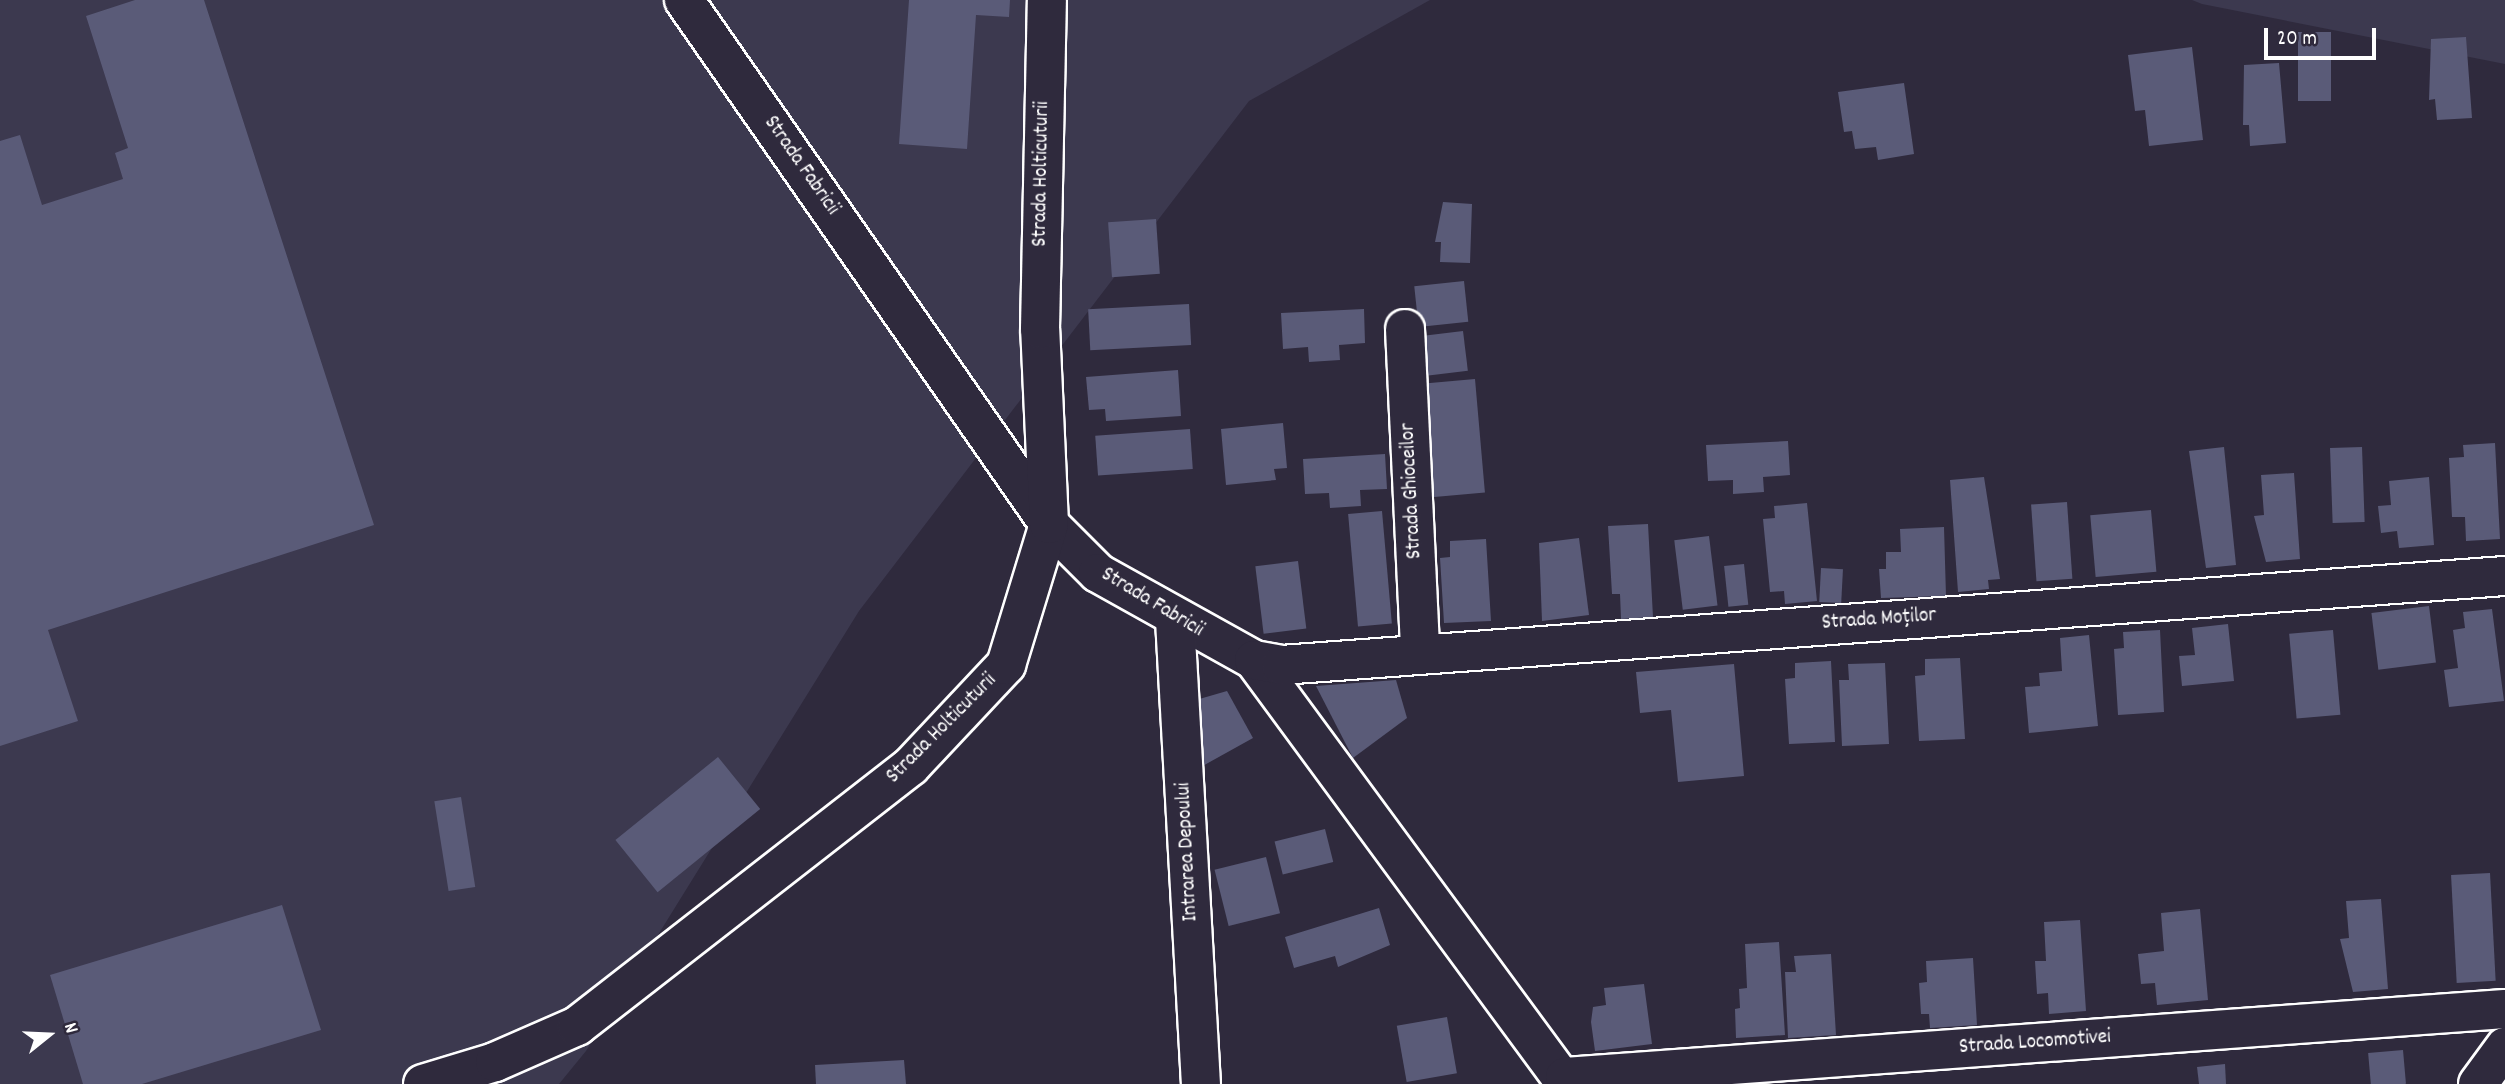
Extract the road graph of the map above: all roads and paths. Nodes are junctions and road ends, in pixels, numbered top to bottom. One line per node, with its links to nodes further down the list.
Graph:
1 (684, 0): 4 (street, Strada Fabricii)
2 (1047, 0): 4 (street, Strada Holticuturii)
3 (1405, 329): 7 (street, Strada Ghioceilor)
4 (1049, 524): 6 (street, Strada Fabricii); 12 (street, Strada Holticuturii)
5 (2505, 576): 7 (street, Strada Moților)
6 (1175, 620): 8 (street, Strada Fabricii); 13 (street, Intrarea Depoului)
7 (1420, 653): 8 (street, Strada Moților)
8 (1254, 660): 11 (street, Strada Fabricii)
9 (2505, 1009): 11 (street, Strada Locomotivei)
10 (2505, 1047): 14 (street)
11 (1565, 1080)
12 (423, 1084)
13 (1201, 1084)
14 (2478, 1084)

